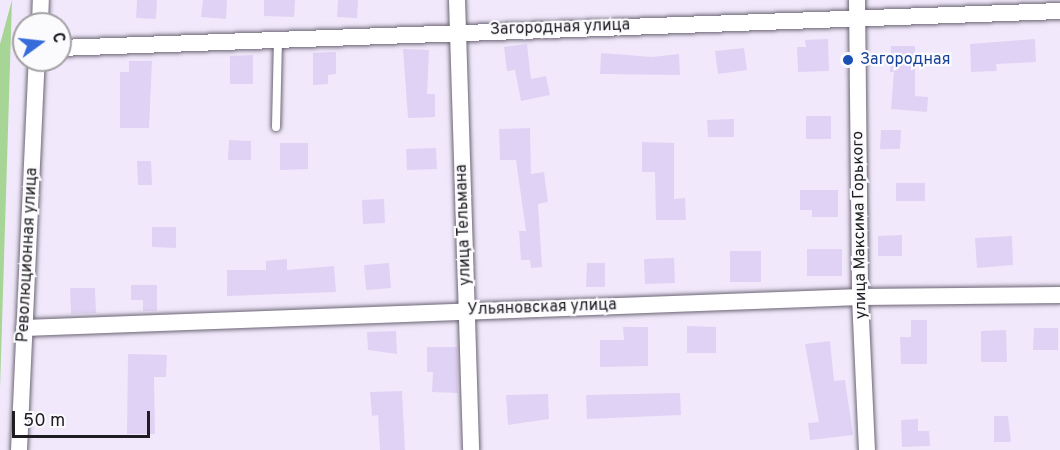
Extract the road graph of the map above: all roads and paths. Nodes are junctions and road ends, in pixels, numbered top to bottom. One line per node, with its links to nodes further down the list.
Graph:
1 (457, 0): 5 (street, улица Тельмана)
2 (857, 0): 4 (street, улица Максима Горького)
3 (1060, 11): 4 (street, Загородная улица)
4 (858, 19): 5 (street, Загородная улица); 11 (street, улица Максима Горького)
5 (458, 31): 6 (street, Загородная улица); 12 (street, улица Тельмана)
6 (278, 39): 7 (street, Загородная улица); 9 (lane)
7 (72, 48)
8 (36, 72): 13 (street, Революционная улица)
9 (276, 127)
10 (1060, 295): 11 (street, Ульяновская улица)
11 (860, 297): 12 (street, Ульяновская улица); 16 (street, улица Максима Горького)
12 (467, 310): 13 (street, Ульяновская улица); 15 (street, улица Тельмана)
13 (24, 328): 14 (street, Революционная улица)
14 (19, 450)
15 (471, 450)
16 (867, 450)

